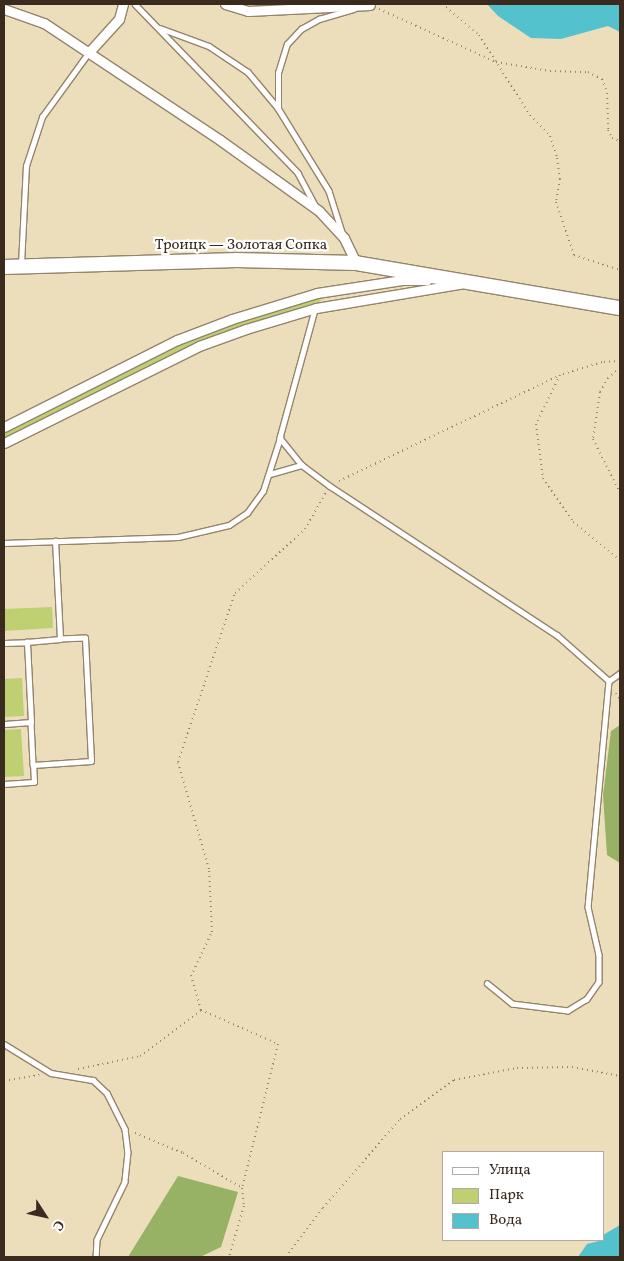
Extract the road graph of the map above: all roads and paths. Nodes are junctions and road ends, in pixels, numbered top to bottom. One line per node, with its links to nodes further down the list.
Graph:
1 (123, 4): 8 (street)
2 (135, 4): 7 (lane)
3 (225, 4): 5 (street)
4 (442, 4): 9 (path)
5 (370, 5): 9 (path); 10 (lane)
6 (4, 9): 8 (street)
7 (160, 28): 10 (lane); 12 (lane)
8 (90, 51): 12 (street); 16 (lane)
9 (496, 62): 11 (path); 17 (path)
10 (278, 108): 13 (lane)
11 (620, 141)
12 (318, 211): 13 (street)
13 (344, 238): 14 (street)
14 (356, 263): 16 (street, Троицк — Золотая Сопка); 18 (street, Троицк — Золотая Сопка)
15 (4, 267): 16 (street, Троицк — Золотая Сопка)
16 (20, 267)
17 (620, 270)
18 (477, 282): 19 (street); 20 (street, Троицк — Золотая Сопка); 24 (street)
19 (316, 308): 25 (lane); 26 (street)
20 (620, 308)
21 (620, 361): 23 (path)
22 (620, 368): 30 (path)
23 (560, 375): 29 (path); 33 (path)
24 (4, 427)
25 (280, 438): 27 (lane); 28 (lane)
26 (4, 443)
27 (302, 465): 28 (lane); 29 (lane)
28 (270, 474): 31 (lane)
29 (330, 486): 38 (lane); 44 (path)
30 (620, 493)
31 (55, 541): 32 (lane); 34 (lane)
32 (4, 543)
33 (620, 560)
34 (60, 639): 35 (lane); 41 (lane)
35 (27, 642): 36 (lane); 39 (lane)
36 (4, 643)
37 (620, 673): 38 (lane)
38 (610, 682): 43 (lane)
39 (31, 722): 40 (lane); 41 (lane)
40 (4, 724)
41 (33, 764): 42 (lane)
42 (4, 784)
43 (487, 984)
44 (201, 1010): 47 (path); 51 (path)
45 (4, 1044): 46 (lane)
46 (51, 1073): 47 (lane); 49 (path)
47 (62, 1075): 50 (lane)
48 (620, 1076): 54 (path)
49 (4, 1081)
50 (125, 1129): 51 (path); 52 (lane)
51 (242, 1188): 53 (path)
52 (96, 1257)
53 (229, 1257)
54 (286, 1257)

